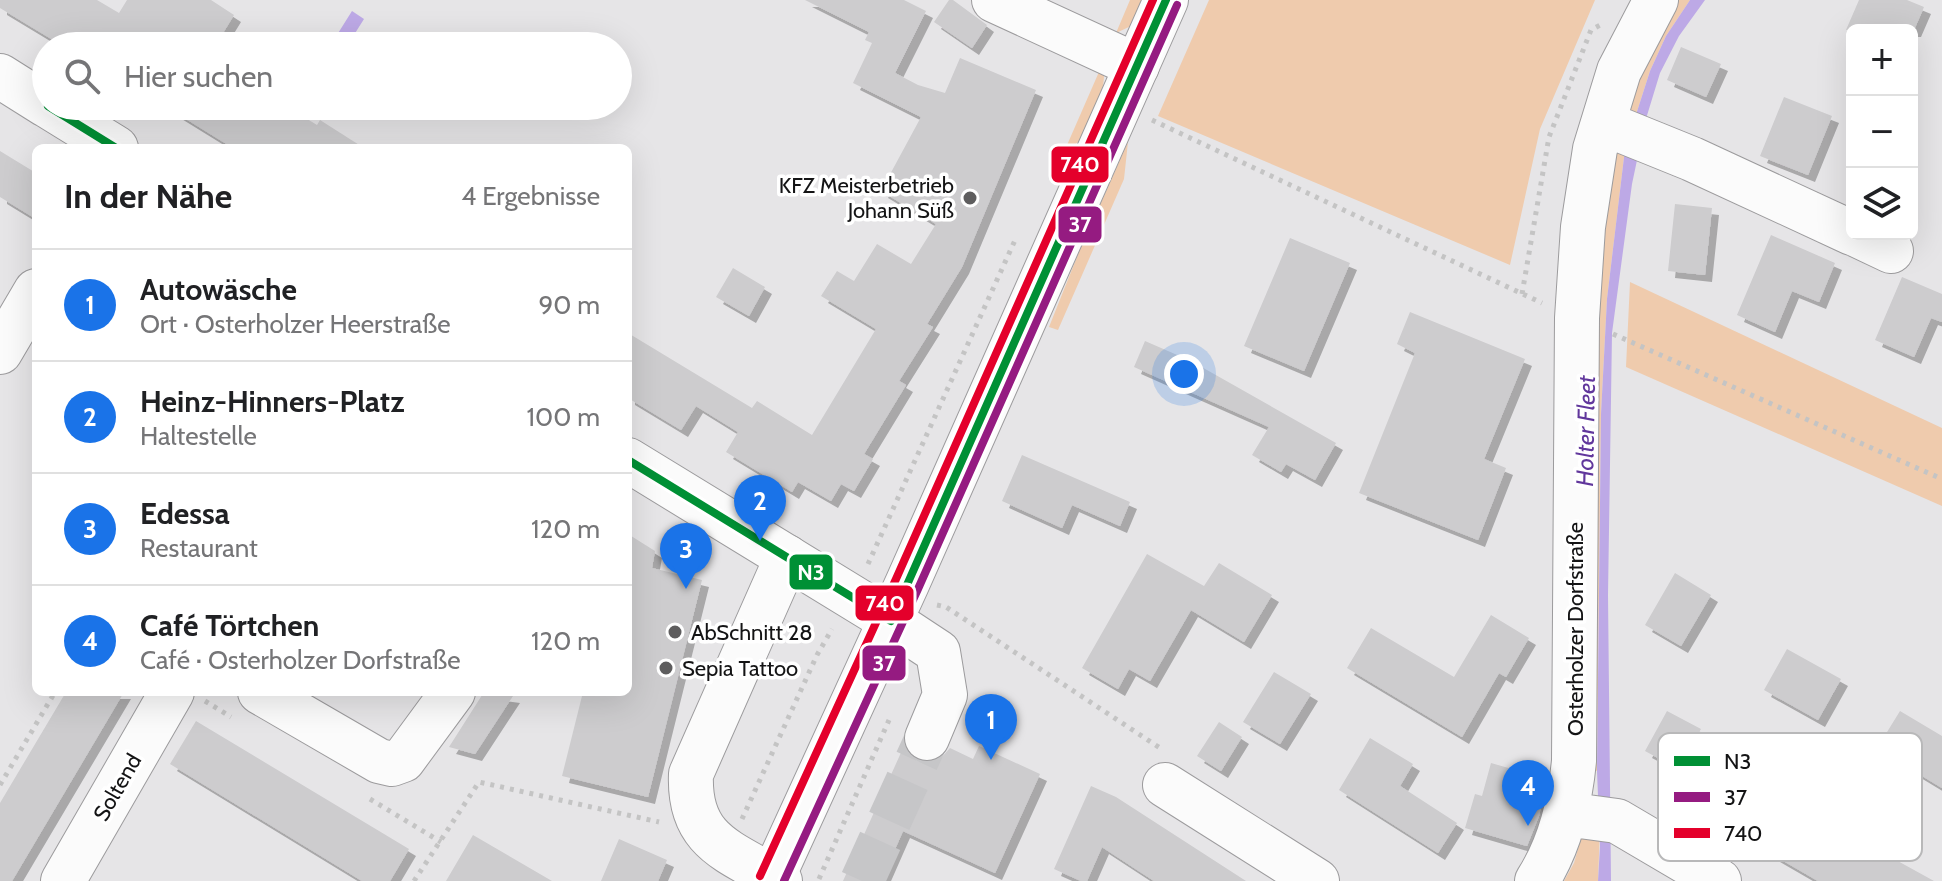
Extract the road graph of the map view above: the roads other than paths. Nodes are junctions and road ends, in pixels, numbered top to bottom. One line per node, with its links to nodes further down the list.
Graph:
1 (994, 0): 5 (street)
2 (1166, 0): 5 (street)
3 (1656, 0): 8 (street, Osterholzer Dorfstraße)
4 (0, 76): 6 (street)
5 (1128, 85): 15 (street)
6 (32, 96)
7 (71, 120): 9 (street)
8 (1625, 132): 10 (street); 21 (street, Osterholzer Dorfstraße)
9 (110, 144)
10 (1846, 230)
11 (32, 298): 12 (street)
12 (0, 352)
13 (632, 462): 14 (street)
14 (787, 557): 15 (street); 24 (street)
15 (918, 622): 19 (street); 24 (street)
16 (170, 696): 25 (street, Soltend)
17 (267, 696): 18 (street)
18 (450, 696)
19 (927, 738)
20 (1177, 793): 26 (street)
21 (1592, 818): 22 (street); 27 (street, Osterholzer Dorfstraße)
22 (1658, 845)
23 (1685, 861): 28 (street)
24 (775, 880)
25 (63, 881)
26 (1317, 881)
27 (1537, 881)
28 (1719, 881)

